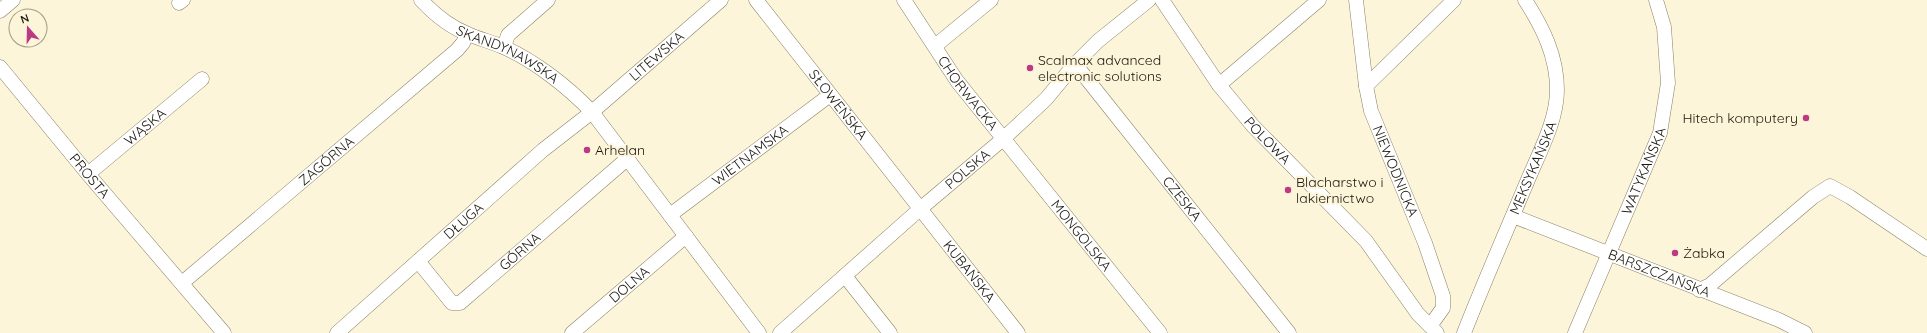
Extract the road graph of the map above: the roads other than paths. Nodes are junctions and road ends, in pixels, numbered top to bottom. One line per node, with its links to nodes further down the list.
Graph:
1 (13, 0): 15 (street)
2 (421, 0): 16 (street, SKANDYNAWSKA)
3 (548, 0): 18 (street)
4 (721, 0): 25 (street, LITEWSKA)
5 (756, 0): 24 (street, SŁOWEŃSKA)
6 (904, 0): 17 (street, CHORWACKA)
7 (991, 0): 17 (street, CHORWACKA)
8 (1149, 0): 19 (street, POLSKA)
9 (1162, 0): 22 (street, POLOWA)
10 (1320, 0): 22 (street)
11 (1356, 0): 23 (street, NIEWODNICKA)
12 (1454, 0): 23 (street)
13 (1525, 0): 31 (street, MEKSYKAŃSKA)
14 (1656, 0): 34 (street, WATYKAŃSKA)
15 (0, 11)
16 (466, 34): 18 (street, SKANDYNAWSKA); 37 (street, ZAGÓRNA)
17 (935, 46): 26 (street, CHORWACKA)
18 (504, 47): 25 (street, SKANDYNAWSKA)
19 (1075, 64): 26 (street, POLSKA); 48 (street, CZESKA)
20 (0, 68): 28 (street, PROSTA)
21 (202, 79): 28 (street, WĄSKA)
22 (1219, 85): 39 (street, POLOWA)
23 (1366, 86): 39 (street, NIEWODNICKA)
24 (830, 95): 29 (street, SŁOWEŃSKA); 30 (street, WIETNAMSKA)
25 (592, 112): 27 (street); 35 (street, DŁUGA)
26 (1003, 139): 29 (street, POLSKA); 47 (street, MONGOLSKA)
27 (627, 159): 30 (street); 35 (street, GÓRNA)
28 (88, 174): 37 (street, PROSTA)
29 (920, 209): 36 (street, POLSKA); 46 (street, KUBAŃSKA)
30 (670, 215): 32 (street)
31 (1513, 216): 34 (street, BARSZCZAŃSKA); 49 (street, MEKSYKAŃSKA)
32 (686, 236): 40 (street, DOLNA); 43 (street)
33 (1927, 249): 38 (street)
34 (1608, 254): 38 (street, BARSZCZAŃSKA); 50 (street, WATYKAŃSKA)
35 (418, 261): 42 (street, DŁUGA)
36 (845, 276): 44 (street, POLSKA); 45 (street)
37 (182, 284): 41 (street, PROSTA)
38 (1699, 290): 51 (street, BARSZCZAŃSKA)
39 (1434, 329)
40 (582, 330)
41 (224, 333)
42 (337, 333)
43 (759, 333)
44 (780, 333)
45 (890, 333)
46 (1018, 333)
47 (1160, 333)
48 (1289, 333)
49 (1464, 333)
50 (1575, 333)
51 (1805, 333)

